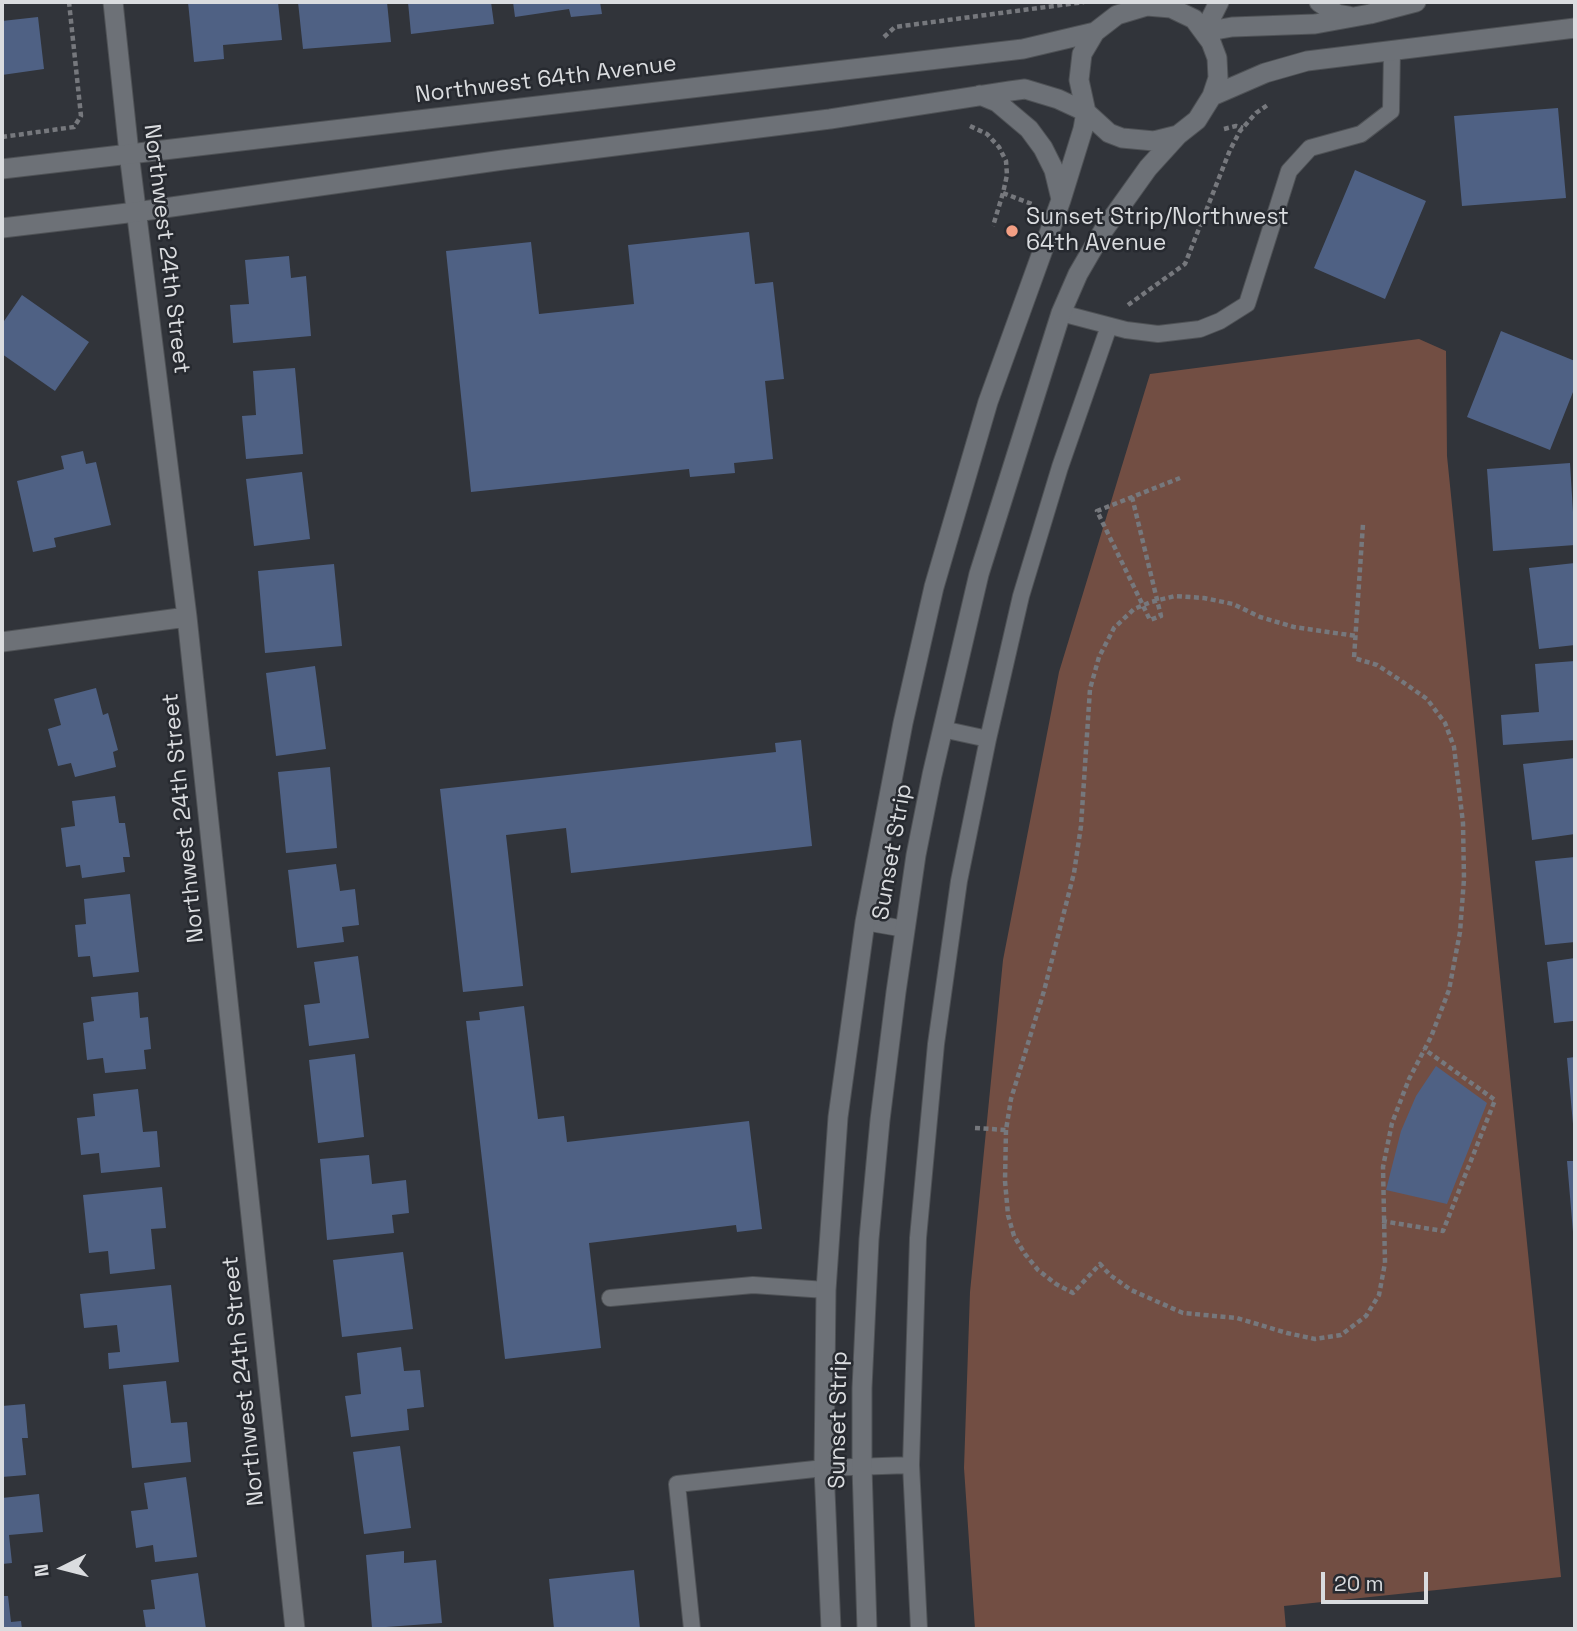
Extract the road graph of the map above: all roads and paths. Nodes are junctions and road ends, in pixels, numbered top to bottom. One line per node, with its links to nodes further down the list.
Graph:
1 (69, 2): 20 (path)
2 (113, 2): 21 (street, Northwest 24th Street)
3 (1084, 2): 9 (path)
4 (1219, 2): 12 (street)
5 (1319, 2): 8 (street)
6 (1416, 2): 8 (street)
7 (1134, 6): 11 (street); 12 (street)
8 (1354, 17): 12 (street)
9 (895, 27)
10 (1575, 28): 13 (street)
11 (1095, 32): 17 (street); 21 (street, Northwest 64th Avenue)
12 (1204, 32): 15 (street)
13 (1392, 50): 15 (street); 31 (lane)
14 (979, 95): 17 (street); 24 (street); 26 (street)
15 (1212, 96): 19 (street)
16 (1271, 103): 29 (path)
17 (1086, 112): 19 (street); 24 (street, Sunset Strip)
18 (962, 124): 23 (path)
19 (1178, 135): 30 (street, Sunset Strip)
20 (2, 137)
21 (129, 153): 22 (street, Northwest 64th Avenue); 26 (street, Northwest 24th Street)
22 (2, 169)
23 (1003, 193): 25 (path); 27 (path)
24 (1061, 200): 42 (street, Sunset Strip)
25 (1038, 206)
26 (136, 212): 28 (street); 37 (street, Northwest 24th Street)
27 (993, 226)
28 (2, 228)
29 (1185, 264)
30 (1061, 313): 31 (lane); 40 (street, Sunset Strip)
31 (1109, 326): 41 (lane)
32 (1180, 478): 33 (path)
33 (1132, 497): 35 (path); 36 (path)
34 (1363, 524): 38 (path)
35 (1157, 600): 36 (path); 36 (path); 38 (path)
36 (1143, 605): 46 (path)
37 (187, 617): 39 (street); 53 (street, Northwest 24th Street)
38 (1356, 636): 44 (path)
39 (2, 642)
40 (942, 729): 41 (lane); 43 (street, Sunset Strip)
41 (988, 740): 50 (lane)
42 (865, 922): 43 (lane); 48 (street, Sunset Strip)
43 (905, 929): 51 (street, Sunset Strip)
44 (1424, 1049): 47 (path); 47 (path)
45 (975, 1128): 46 (path)
46 (1006, 1130): 47 (path)
47 (1382, 1221)
48 (826, 1290): 49 (lane); 52 (street, Sunset Strip)
49 (610, 1298)
50 (911, 1465): 51 (lane); 57 (lane)
51 (862, 1466): 52 (lane); 56 (street, Sunset Strip)
52 (824, 1468): 54 (lane); 55 (street, Sunset Strip)
53 (295, 1629)
54 (692, 1629)
55 (831, 1629)
56 (867, 1629)
57 (919, 1629)

